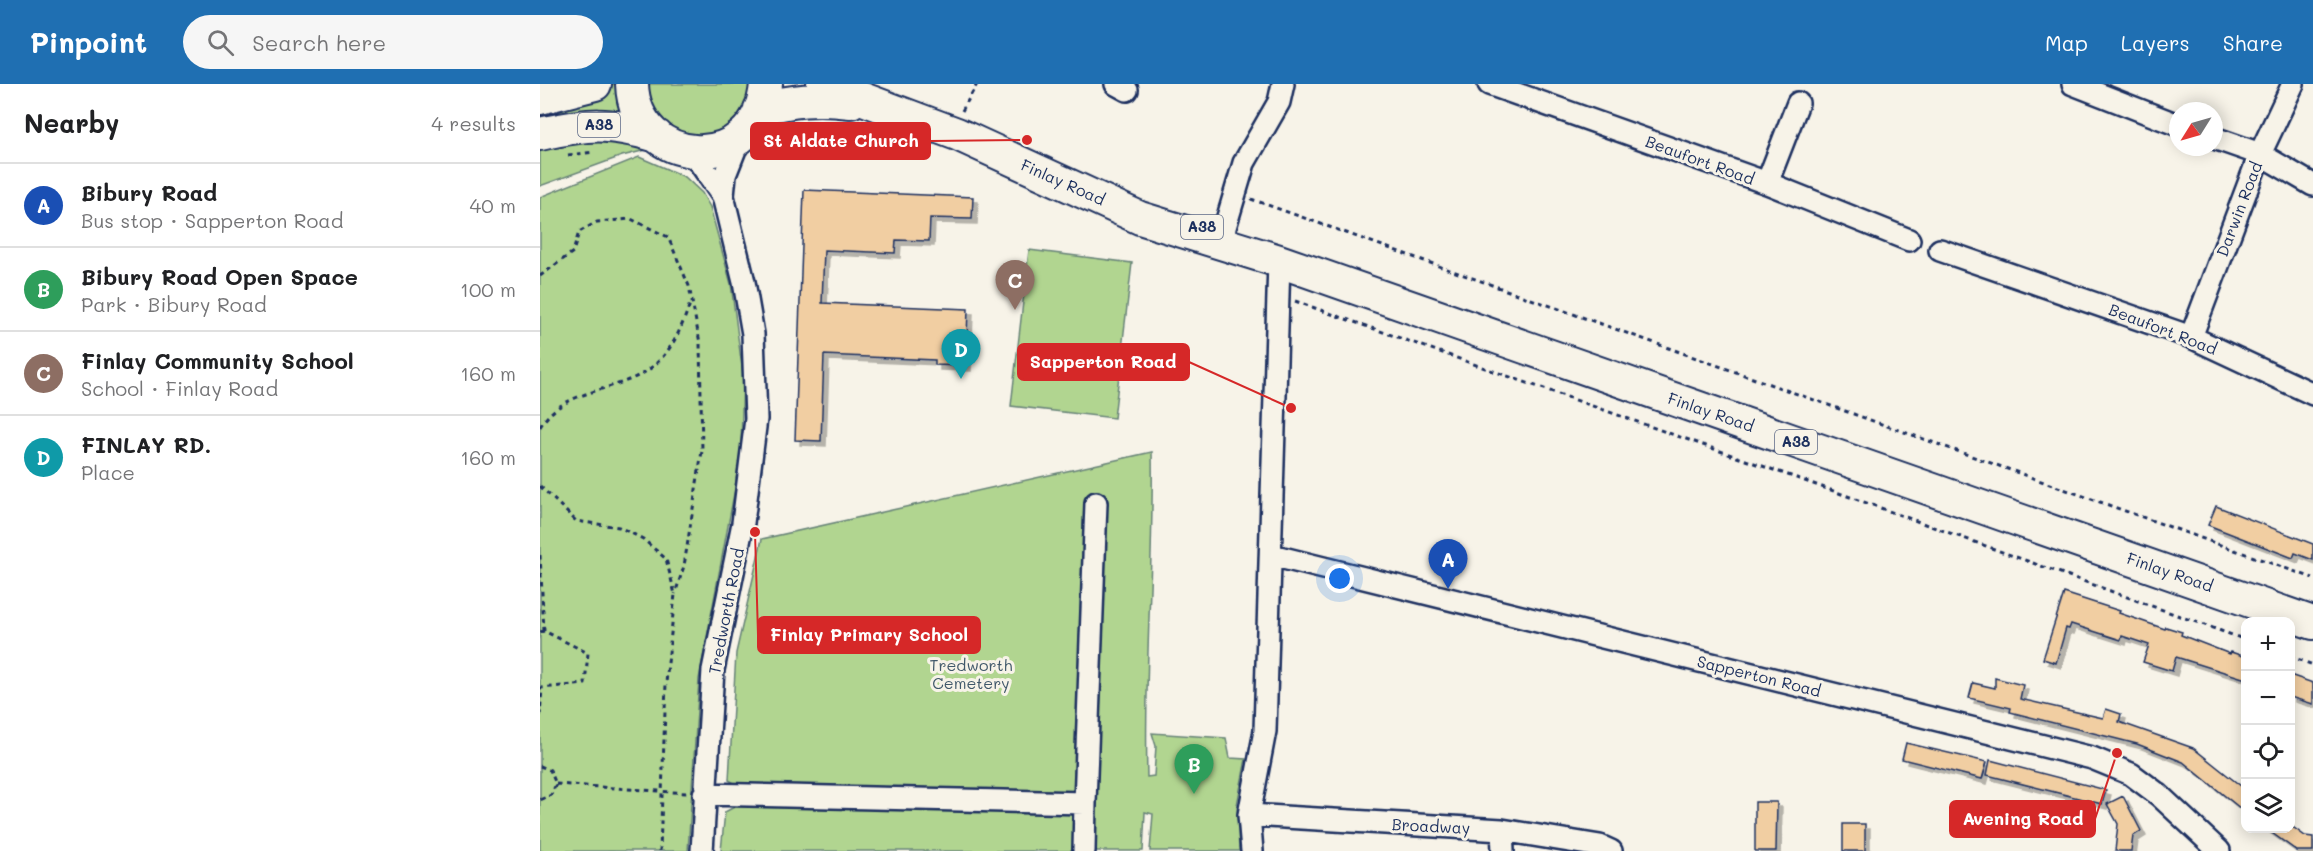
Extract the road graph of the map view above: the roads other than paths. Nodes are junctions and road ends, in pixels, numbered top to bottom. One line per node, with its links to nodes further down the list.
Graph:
1 (595, 84): 10 (highway, A38)
2 (632, 84): 14 (highway, A38)
3 (823, 84): 12 (highway, Finlay Road / A38)
4 (1299, 84): 8 (street)
5 (1489, 84): 20 (street, Beaufort Road)
6 (2073, 84): 13 (street)
7 (2293, 84): 19 (street, Darwin Road)
8 (1281, 93): 24 (street)
9 (763, 97): 12 (highway, Finlay Road / A38); 16 (highway, A38)
10 (540, 98)
11 (1798, 103): 20 (street)
12 (871, 104): 23 (highway, Finlay Road / A38)
13 (2169, 121)
14 (657, 136): 17 (highway, A38); 18 (highway, A38)
15 (2223, 141): 19 (street)
16 (738, 142): 18 (highway, A38); 22 (street, Tredworth Road)
17 (550, 145)
18 (687, 151): 22 (street, Tredworth Road)
19 (2260, 154): 21 (street); 28 (street, Darwin Road)
20 (1767, 183): 25 (street, Beaufort Road)
21 (2313, 185)
22 (723, 196): 33 (street, Tredworth Road)
23 (1121, 208): 24 (highway, A38); 27 (highway, A38)
24 (1223, 234): 27 (highway, A38)
25 (1910, 240)
26 (1941, 250): 28 (street, Beaufort Road)
27 (1279, 261): 31 (street); 32 (highway, Finlay Road / A38)
28 (2191, 337): 29 (street, Beaufort Road)
29 (2313, 394)
30 (1096, 503): 34 (street)
31 (1271, 555): 35 (street); 41 (street, Sapperton Road)
32 (2313, 623)
33 (704, 794): 34 (street); 37 (street, Tredworth Road)
34 (1085, 803): 38 (street)
35 (1249, 815): 36 (street, Broadway); 39 (street)
36 (1502, 840): 40 (street, Broadway)
37 (702, 851)
38 (1084, 851)
39 (1252, 851)
40 (1611, 851)
41 (2219, 851)

